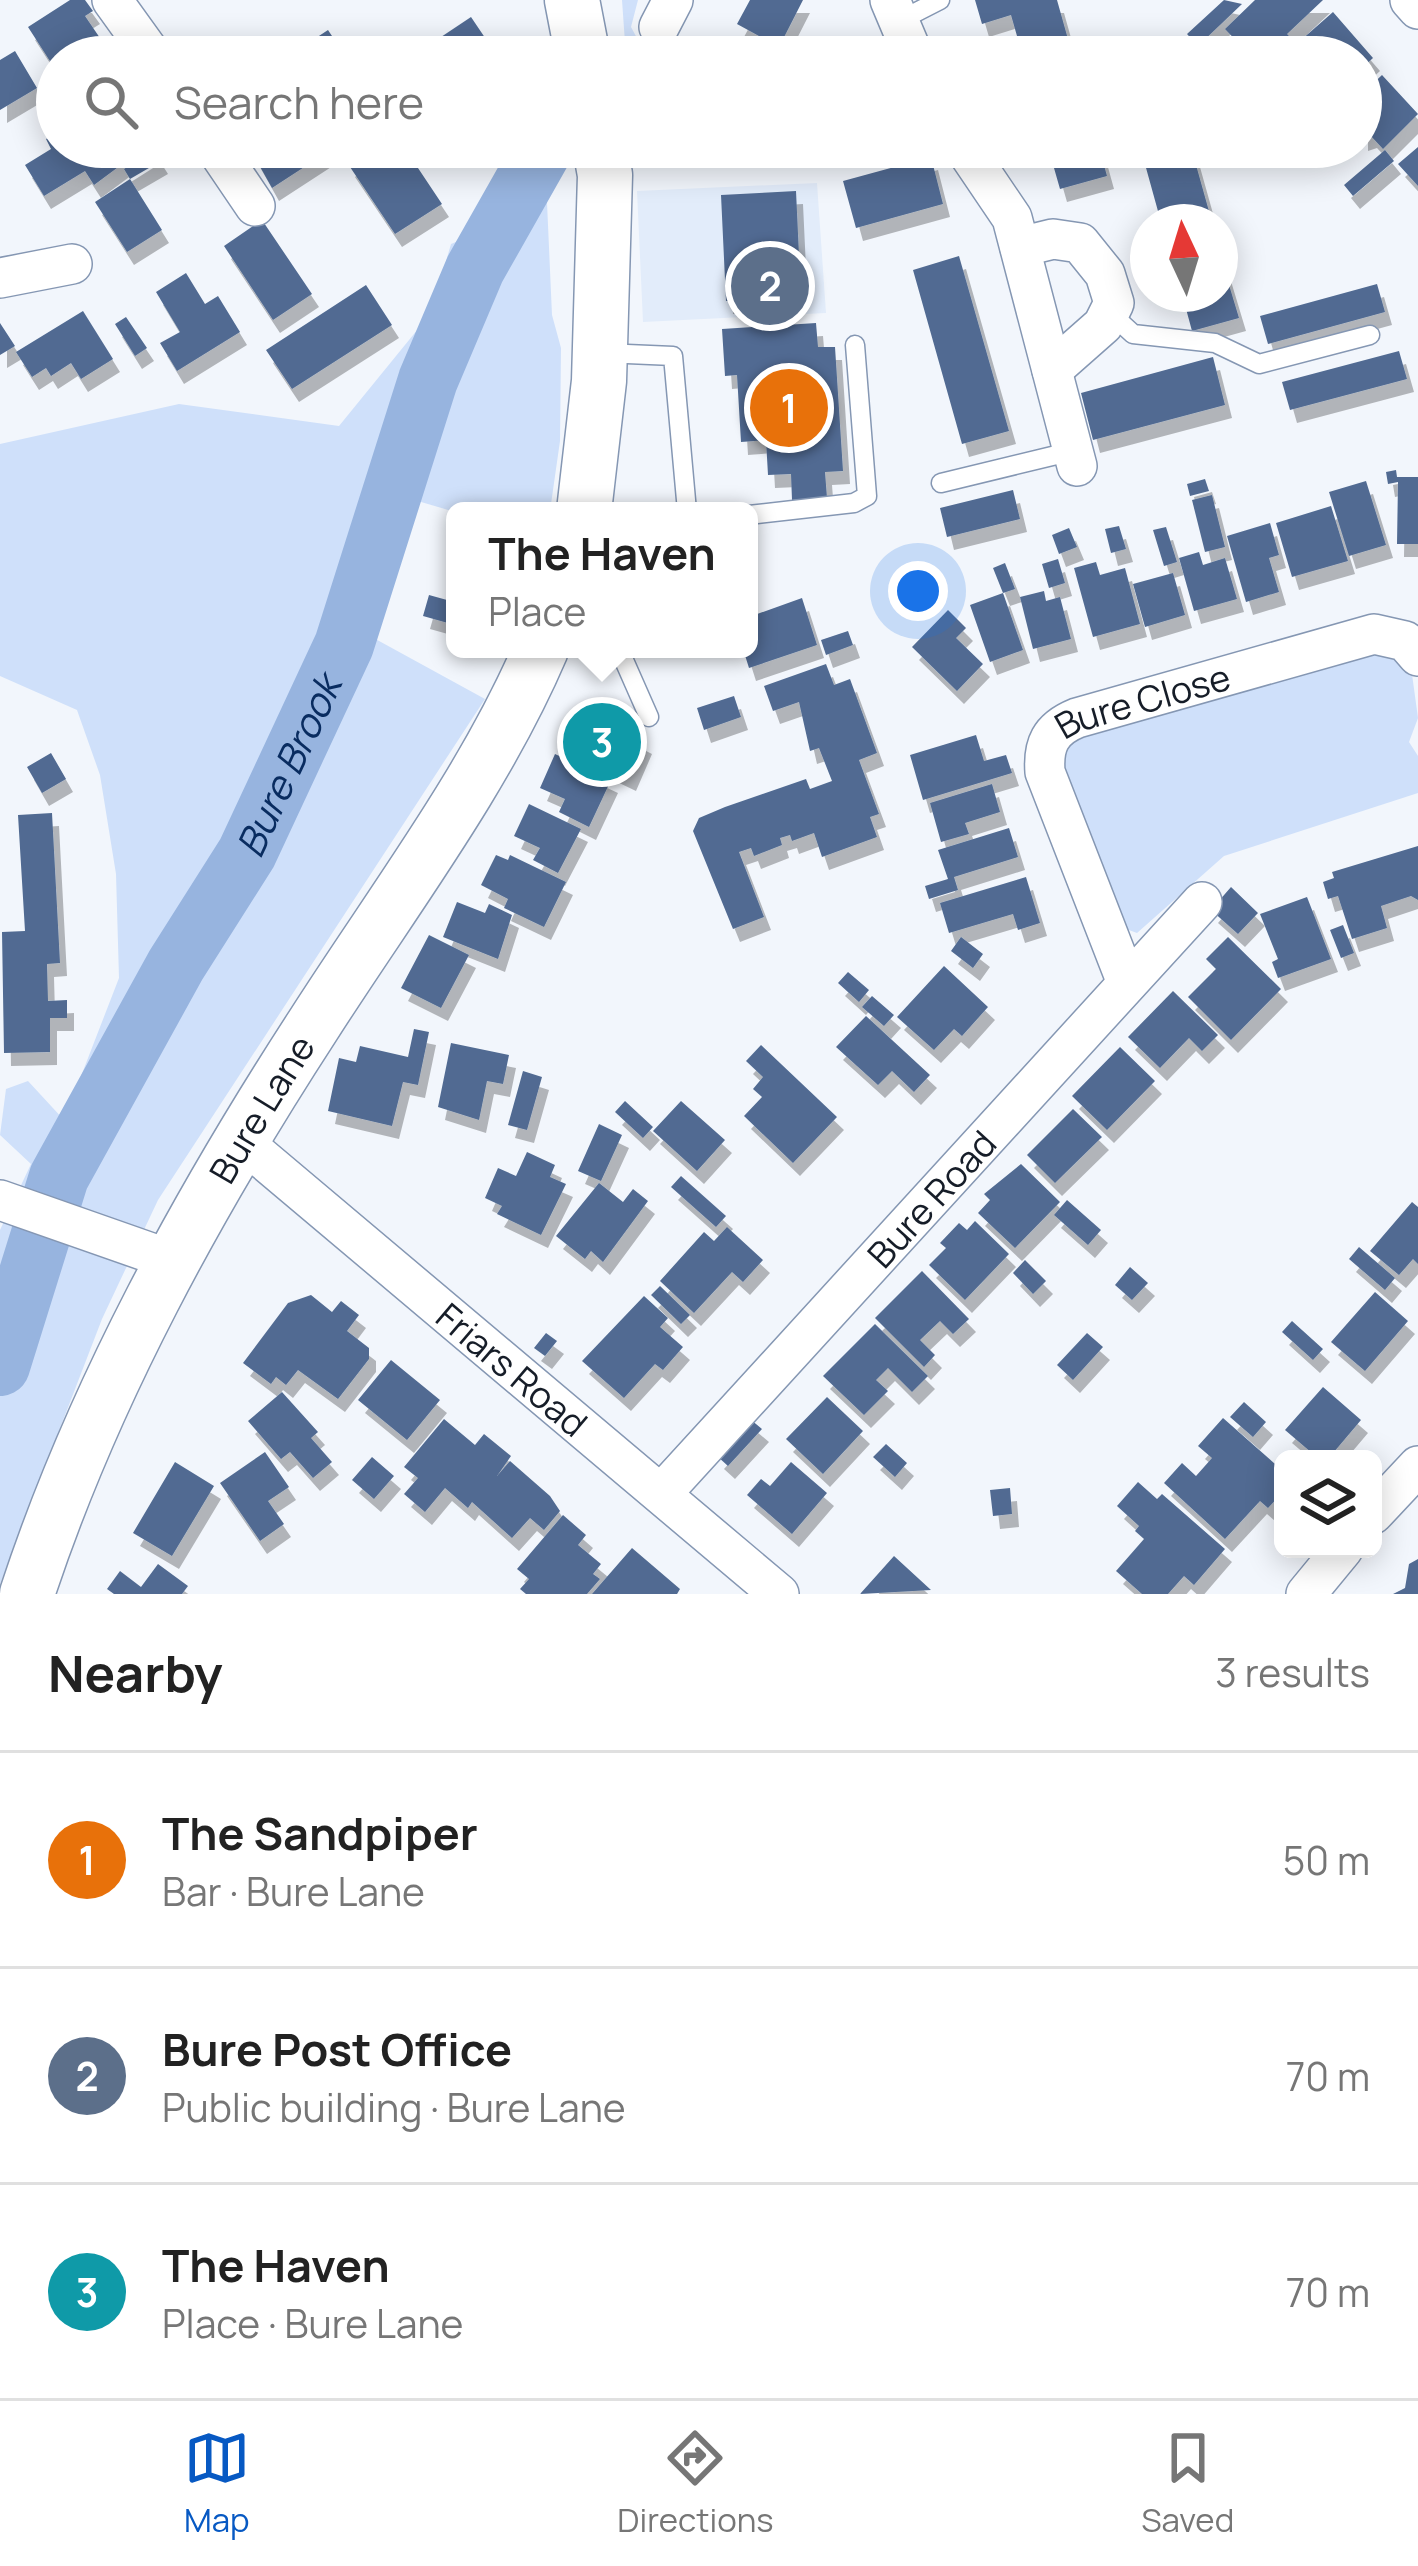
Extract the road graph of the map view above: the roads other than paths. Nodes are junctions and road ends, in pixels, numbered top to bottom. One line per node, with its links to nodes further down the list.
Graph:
1 (112, 0): 7 (street)
2 (572, 0): 8 (street)
3 (940, 0): 6 (lane)
4 (1410, 0): 5 (street)
5 (1418, 9)
6 (901, 26)
7 (137, 36)
8 (579, 36)
9 (229, 168): 12 (street)
10 (604, 168): 19 (street)
11 (978, 168): 13 (street)
12 (255, 206)
13 (1020, 247): 16 (street); 20 (street)
14 (72, 264): 15 (street)
15 (0, 278)
16 (1109, 311): 17 (lane); 20 (street)
17 (1370, 335)
18 (855, 345): 25 (lane)
19 (600, 352): 23 (street); 24 (lane)
20 (1052, 370): 21 (street)
21 (1075, 458): 22 (lane)
22 (941, 483)
23 (585, 502)
24 (686, 502)
25 (758, 514)
26 (1418, 656): 31 (street, Bure Close)
27 (536, 658): 32 (street, Bure Lane)
28 (623, 658): 29 (lane)
29 (649, 717)
30 (1202, 902): 31 (street, Bure Road)
31 (1127, 983): 36 (street, Bure Road)
32 (244, 1143): 34 (street, Bure Lane); 36 (street, Friars Road)
33 (35, 1210): 34 (street)
34 (174, 1262): 39 (street, Bure Lane)
35 (1418, 1466): 37 (street)
36 (662, 1493): 40 (street, Friars Road)
37 (1382, 1504)
38 (1335, 1558): 41 (street)
39 (27, 1594)
40 (779, 1594)
41 (1306, 1594)

